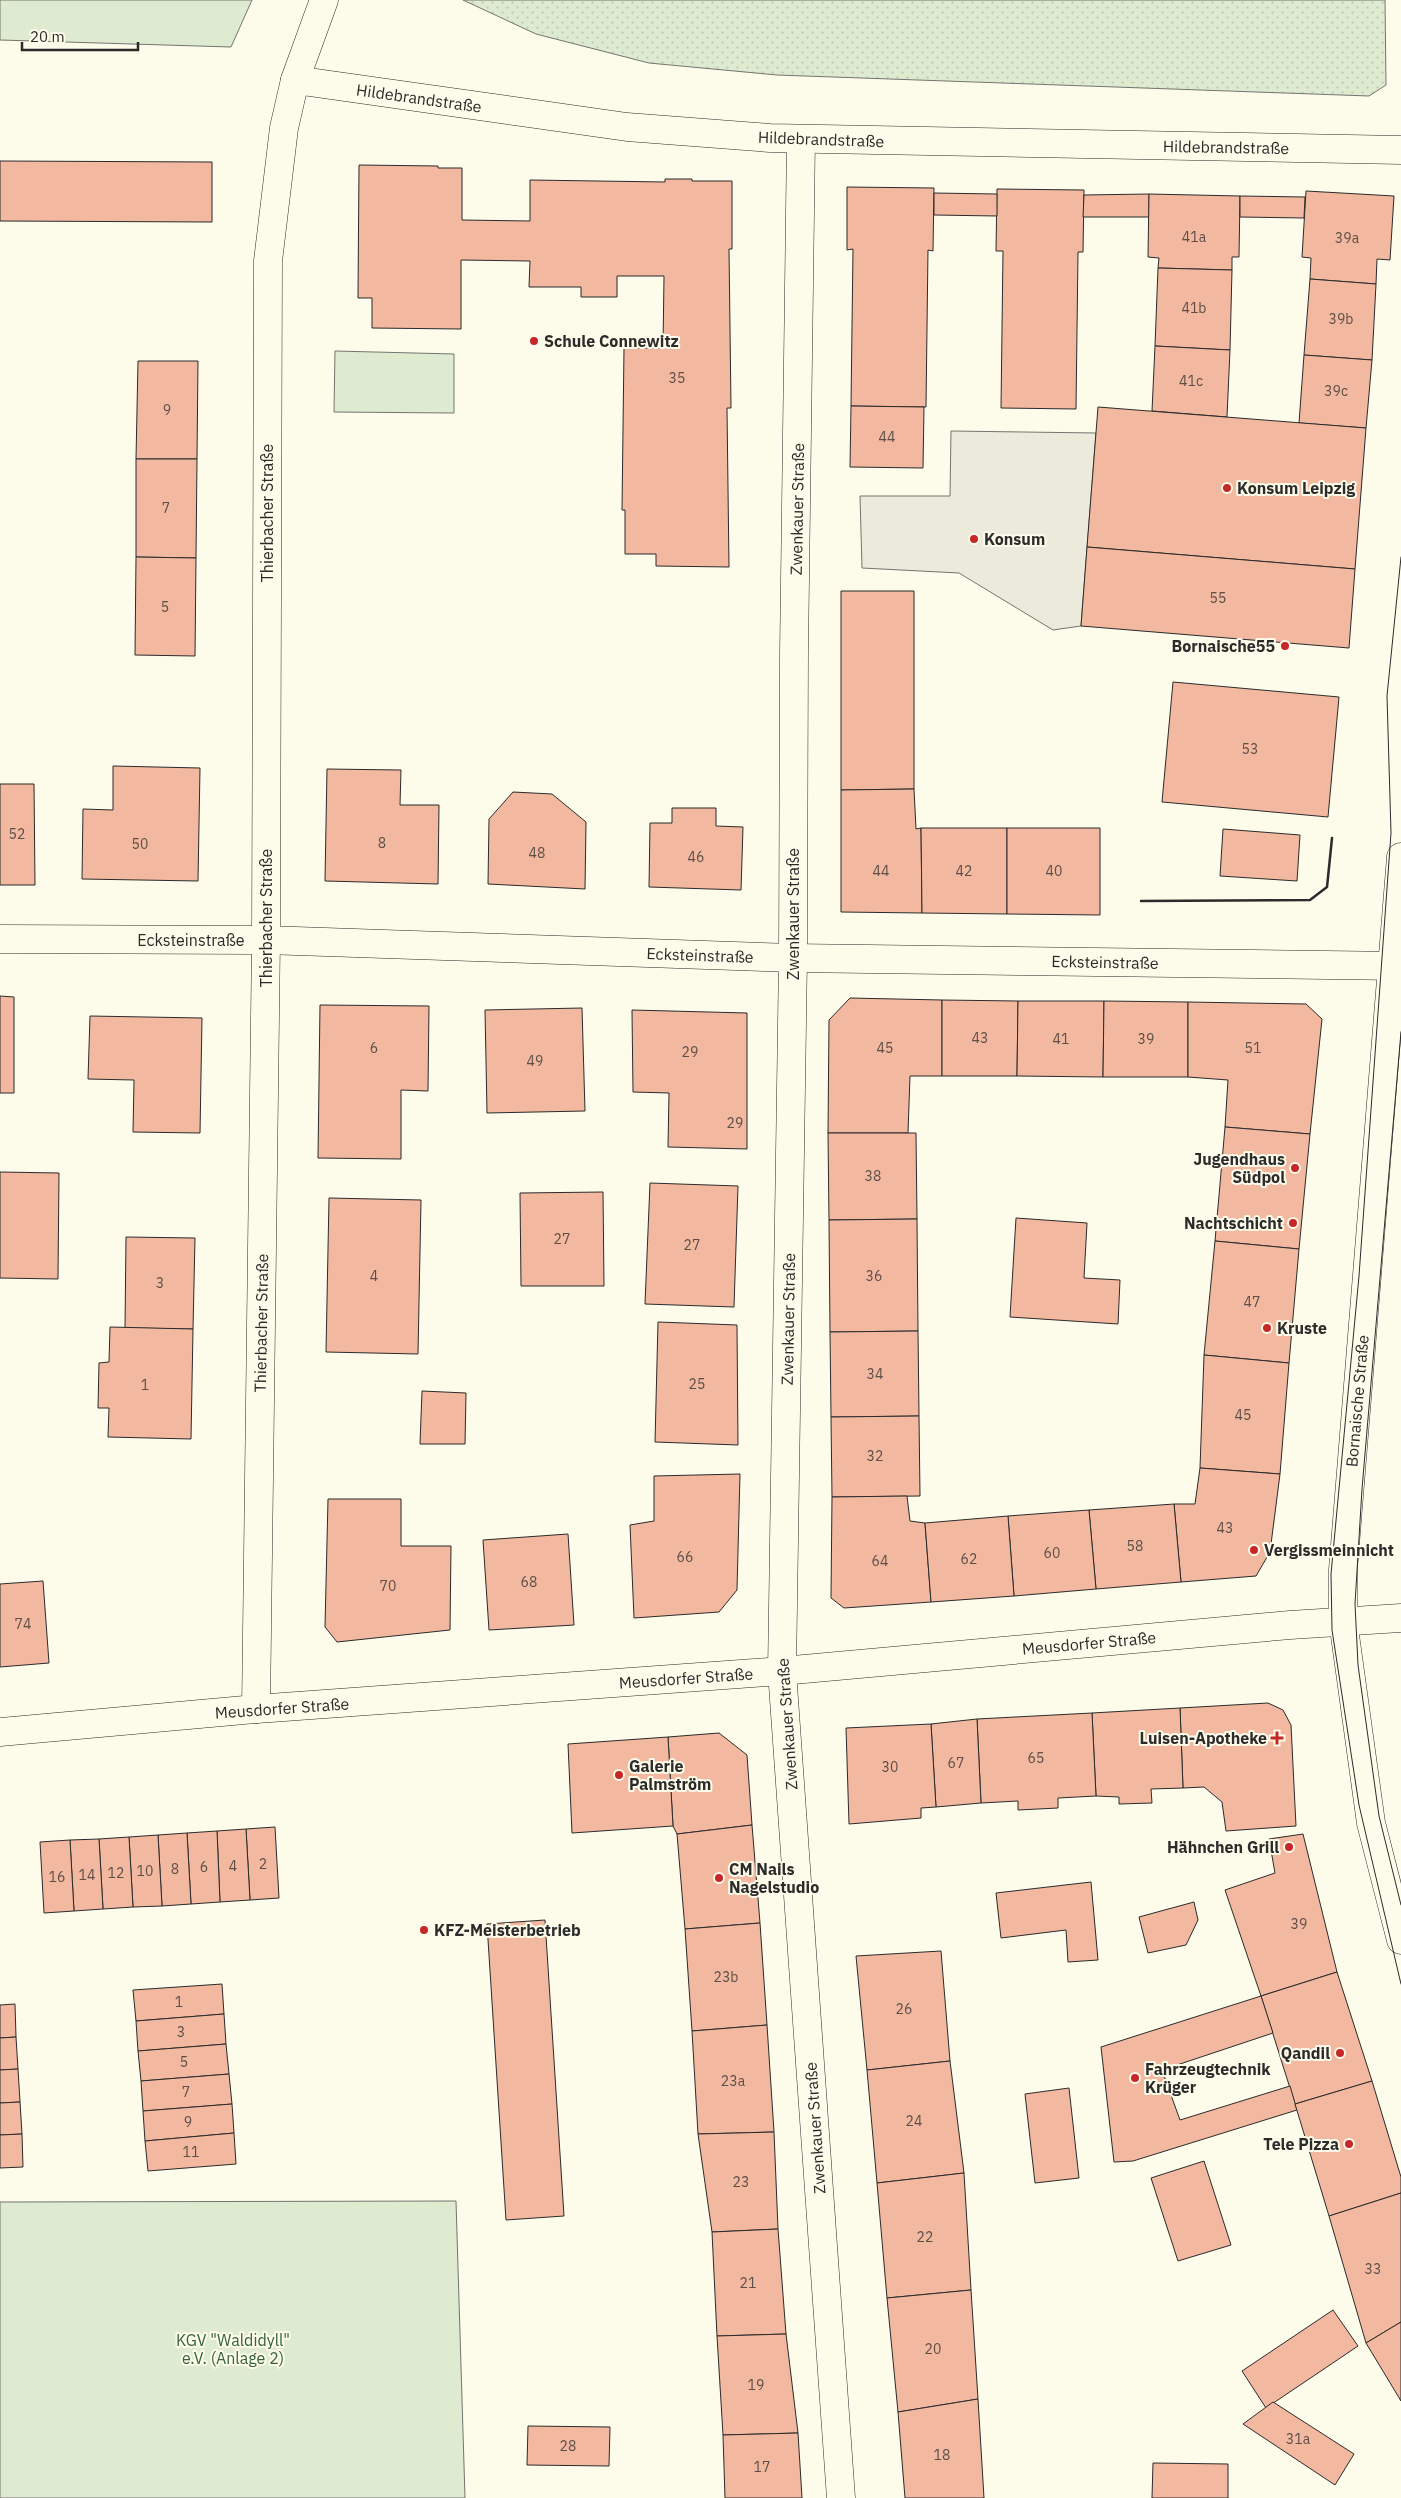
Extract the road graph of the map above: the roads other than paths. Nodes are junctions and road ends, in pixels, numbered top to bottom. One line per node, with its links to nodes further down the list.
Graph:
1 (324, 0): 2 (street)
2 (295, 80): 3 (street, Hildebrandstraße); 7 (street, Thierbacher Straße)
3 (802, 139): 4 (street, Hildebrandstraße); 8 (street, Zwenkauer Straße)
4 (1401, 150)
5 (1401, 857): 9 (street, Bornaische Straße)
6 (0, 939): 7 (street, Ecksteinstraße)
7 (266, 940): 8 (street, Ecksteinstraße); 13 (street, Thierbacher Straße)
8 (793, 958): 9 (street, Ecksteinstraße); 12 (street, Zwenkauer Straße)
9 (1397, 966): 11 (street, Bornaische Straße)
10 (1401, 1618): 11 (street, Meusdorfer Straße)
11 (1344, 1621): 12 (street, Meusdorfer Straße); 15 (street, Bornaische Straße)
12 (782, 1671): 13 (street, Meusdorfer Straße); 16 (street, Zwenkauer Straße)
13 (256, 1710): 14 (street, Meusdorfer Straße)
14 (0, 1732)
15 (1401, 1940)
16 (841, 2498)

